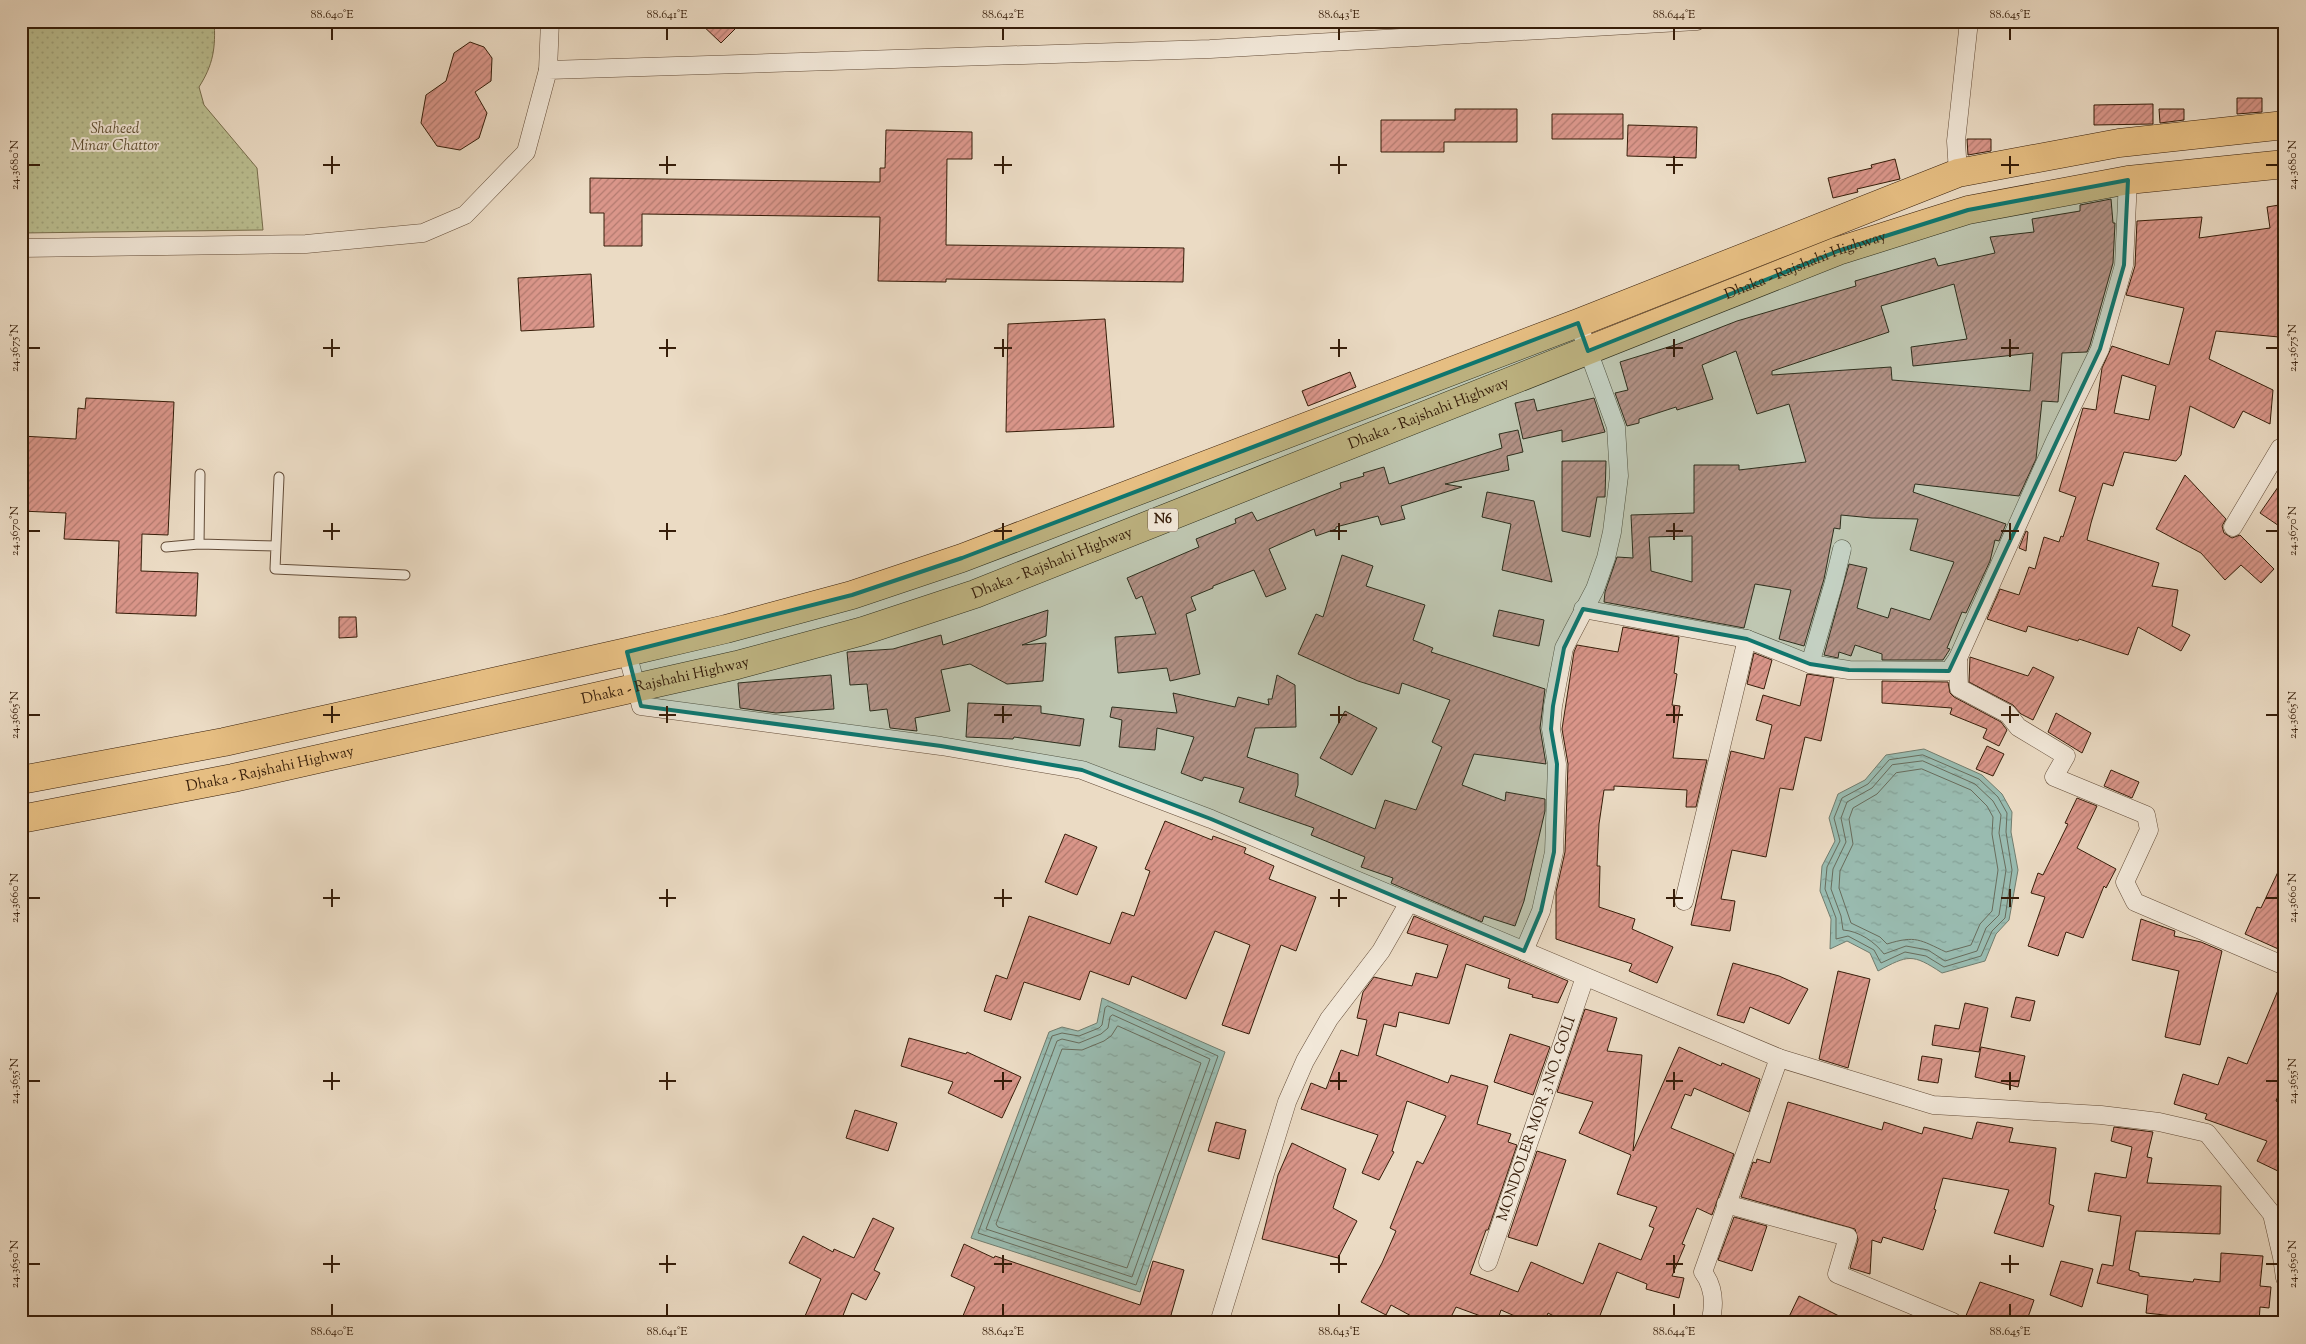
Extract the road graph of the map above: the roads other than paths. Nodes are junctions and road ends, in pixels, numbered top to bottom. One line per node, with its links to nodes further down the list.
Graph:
1 (550, 21): 5 (street)
2 (1696, 21): 4 (street)
3 (1969, 21): 8 (street)
4 (1663, 22): 5 (street)
5 (548, 70): 10 (street)
6 (2285, 125): 8 (highway, Dhaka - Rajshahi Highway / N6)
7 (2285, 164): 9 (highway, Dhaka - Rajshahi Highway / N6)
8 (1958, 173): 11 (highway, Dhaka - Rajshahi Highway / N6)
9 (2128, 180): 12 (highway, Dhaka - Rajshahi Highway / N6); 25 (street)
10 (21, 248)
11 (1578, 323): 12 (street); 24 (highway, Dhaka - Rajshahi Highway / N6)
12 (1588, 351): 22 (street); 27 (highway, Dhaka - Rajshahi Highway / N6)
13 (2285, 446): 16 (street)
14 (200, 474): 17 (lane)
15 (279, 477): 18 (lane)
16 (2233, 527)
17 (199, 544): 18 (lane); 19 (lane)
18 (276, 546): 21 (lane)
19 (166, 548)
20 (1842, 549): 26 (street)
21 (405, 575)
22 (1583, 609): 23 (street); 32 (street)
23 (1748, 639): 26 (street); 30 (street)
24 (627, 652): 27 (street); 28 (highway, Dhaka - Rajshahi Highway / N6)
25 (1958, 658): 26 (street); 33 (street)
26 (1810, 664)
27 (637, 689): 29 (highway, Dhaka - Rajshahi Highway / N6); 31 (street)
28 (21, 780)
29 (21, 819)
30 (1684, 901)
31 (1408, 904): 32 (street); 41 (street)
32 (1524, 950): 34 (street)
33 (2285, 966)
34 (1585, 976): 35 (street); 38 (street, MONDOLER MOR 3 NO. GOLI)
35 (1779, 1058): 36 (street); 37 (street)
36 (1726, 1204): 40 (street); 42 (street)
37 (2278, 1212): 39 (street)
38 (1488, 1262)
39 (2285, 1278)
40 (1953, 1322)
41 (1219, 1323)
42 (1710, 1323)

